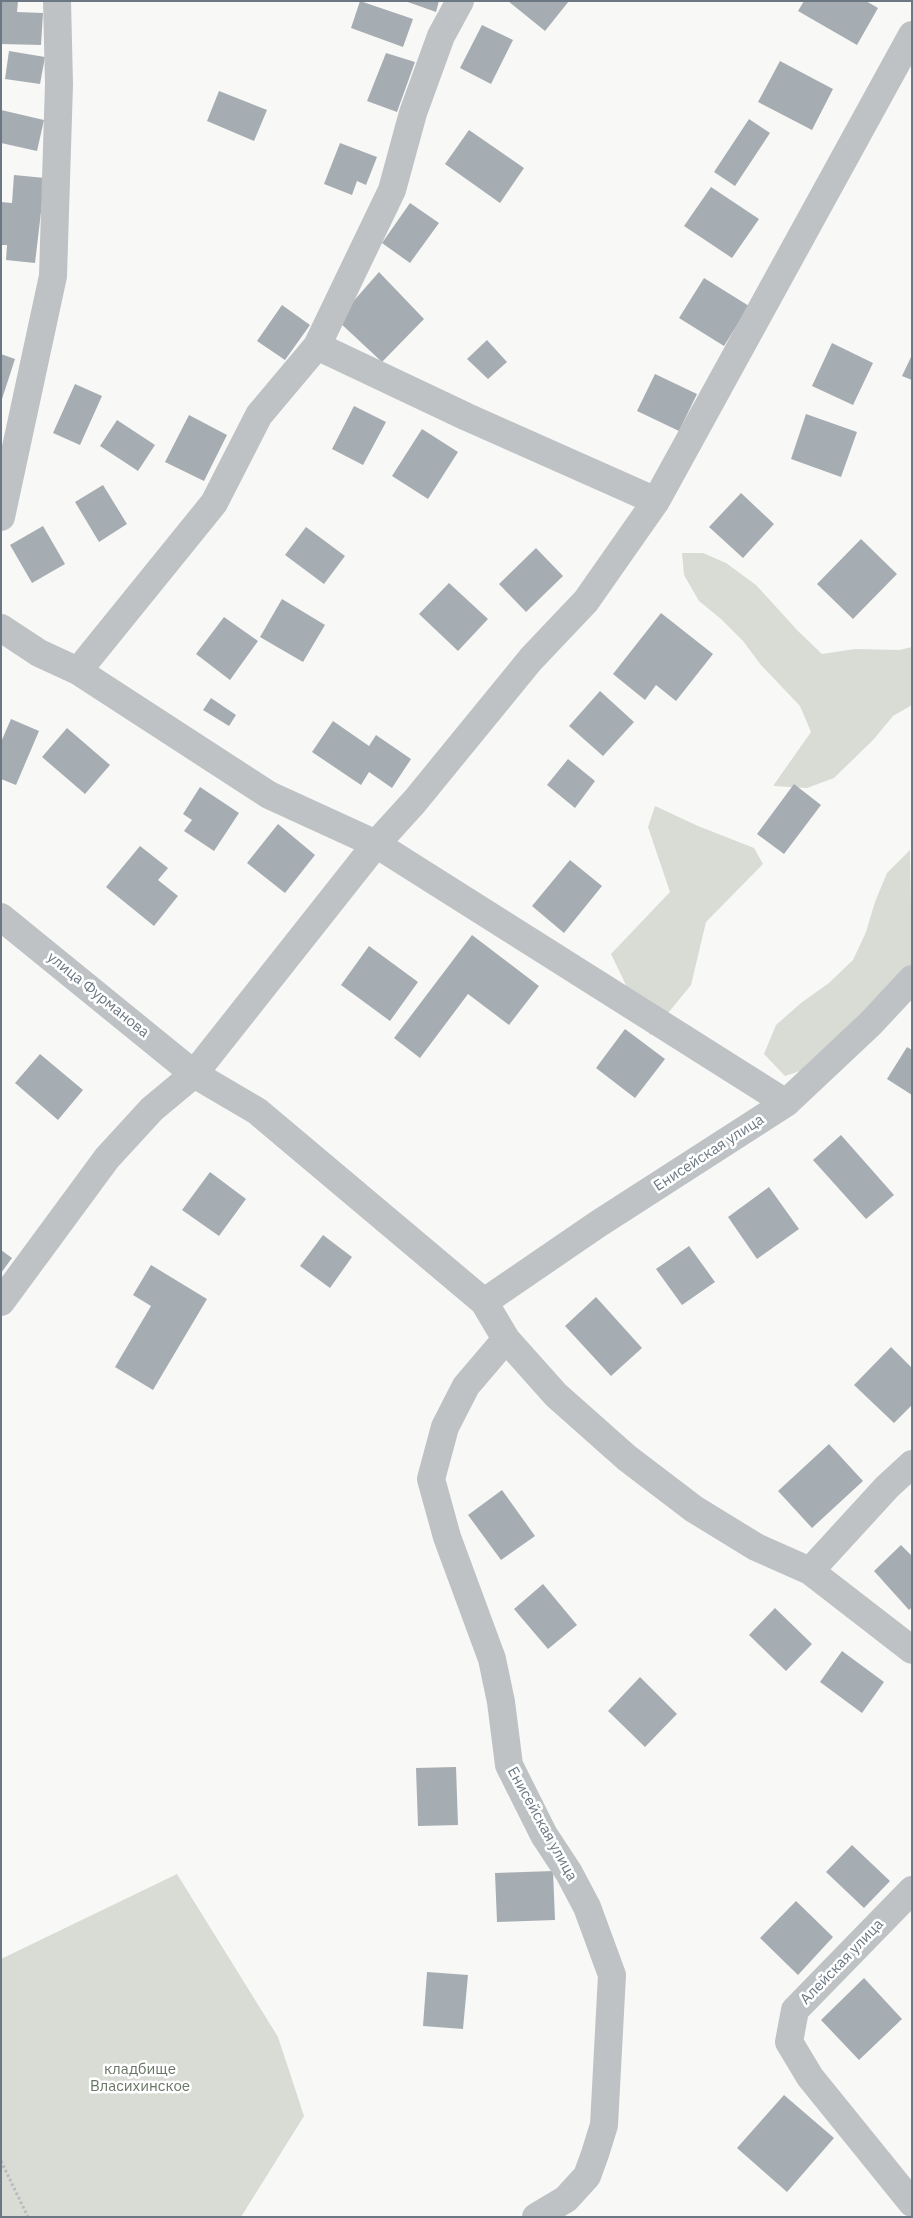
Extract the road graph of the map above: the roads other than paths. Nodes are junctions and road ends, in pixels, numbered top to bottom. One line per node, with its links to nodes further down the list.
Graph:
1 (57, 1): 6 (street)
2 (460, 1): 4 (street)
3 (912, 35): 5 (street)
4 (317, 346): 5 (street); 8 (street)
5 (656, 501): 9 (street)
6 (1, 517)
7 (1, 628): 8 (street)
8 (78, 671): 9 (street)
9 (376, 844): 12 (street); 13 (street)
10 (1, 916): 12 (street, улица Фурманова)
11 (912, 979): 13 (street, Енисейская улица)
12 (194, 1074): 14 (street); 15 (street, улица Фурманова)
13 (786, 1103): 15 (street, Енисейская улица)
14 (1, 1302)
15 (484, 1302): 16 (street, улица Фурманова)
16 (506, 1339): 18 (street, улица Фурманова); 22 (street, Енисейская улица)
17 (912, 1464): 18 (street)
18 (810, 1571): 19 (street, улица Фурманова)
19 (912, 1650)
20 (912, 1890): 21 (street, Алейская улица)
21 (912, 2204)
22 (536, 2217)

